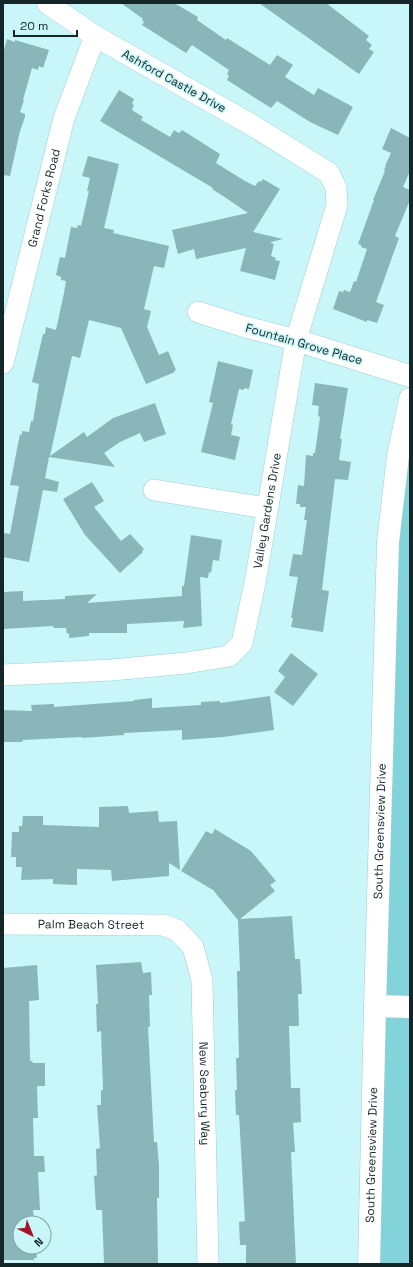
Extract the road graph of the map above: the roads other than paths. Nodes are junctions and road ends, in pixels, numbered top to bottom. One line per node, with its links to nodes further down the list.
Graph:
1 (47, 3): 2 (street, Ashford Castle Drive)
2 (95, 36): 3 (street, Ashford Castle Drive); 6 (street, Grand Forks Road)
3 (303, 156): 5 (street, Valley Gardens Drive)
4 (198, 312): 5 (street, Fountain Grove Place)
5 (296, 340): 7 (street, Fountain Grove Place); 10 (street, Valley Gardens Drive)
6 (3, 363)
7 (410, 376)
8 (410, 399): 14 (street, South Greensview Drive)
9 (154, 490): 10 (street)
10 (266, 508): 11 (street, Valley Gardens Drive)
11 (3, 675)
12 (3, 924): 13 (street, Palm Beach Street)
13 (177, 930): 16 (street, New Seabury Way)
14 (375, 1006): 15 (street); 17 (street, South Greensview Drive)
15 (410, 1007)
16 (208, 1264)
17 (369, 1264)

